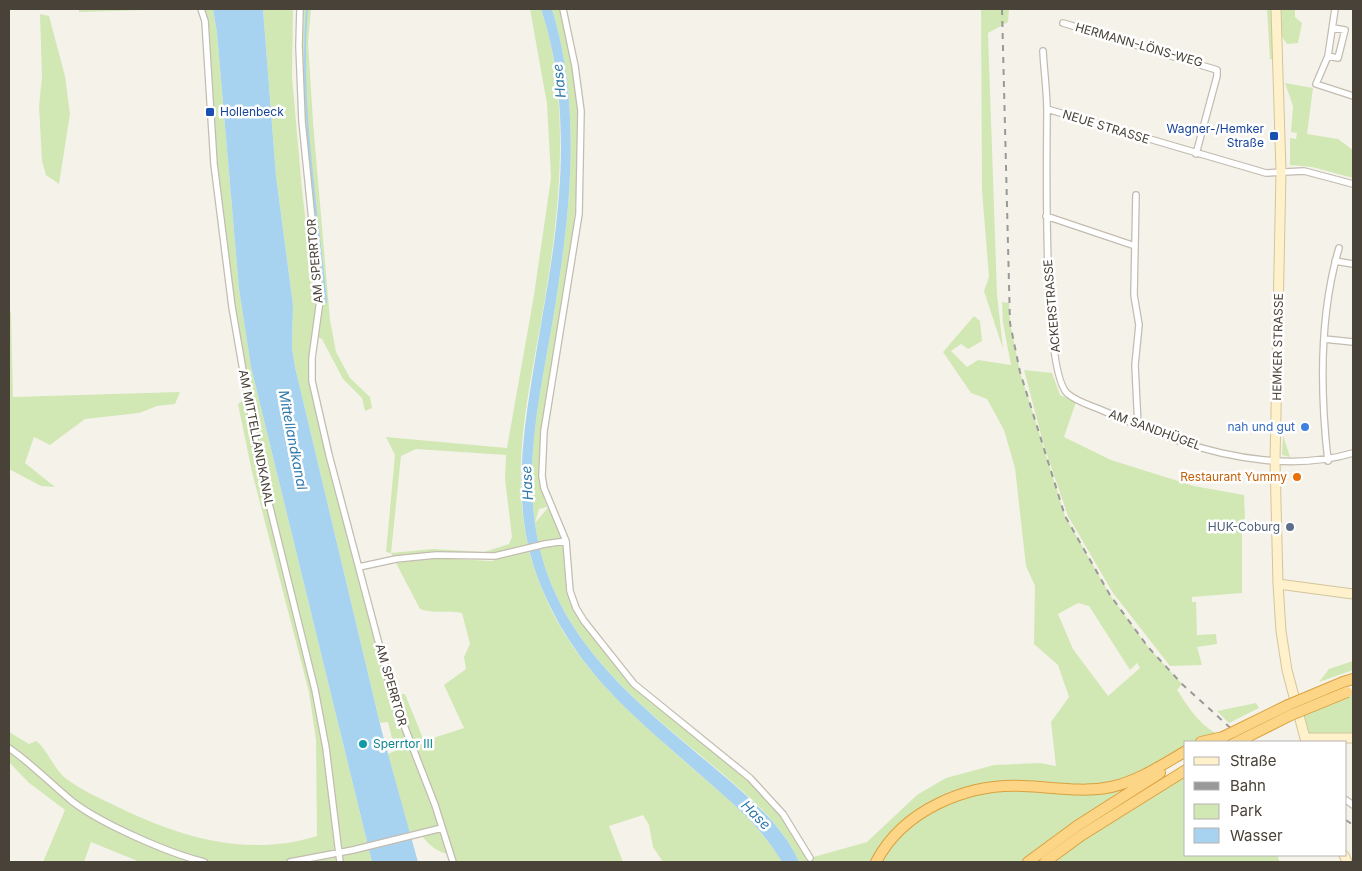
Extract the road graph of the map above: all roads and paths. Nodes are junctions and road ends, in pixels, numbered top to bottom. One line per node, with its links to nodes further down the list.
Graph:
1 (201, 9): 44 (street, AM MITTELLANDKANAL)
2 (300, 9): 31 (street, AM SPERRTOR)
3 (563, 9): 30 (street)
4 (1276, 9): 15 (main road, HEMKER STRASSE)
5 (1335, 9): 7 (street)
6 (1063, 23): 14 (street, HERMANN-LÖNS-WEG)
7 (1334, 28): 8 (street); 11 (street)
8 (1345, 30): 9 (street); 11 (street)
9 (1353, 32)
10 (1043, 51): 13 (street, ACKERSTRASSE)
11 (1328, 56): 12 (street)
12 (1353, 96)
13 (1047, 109): 14 (street, NEUE STRASSE); 18 (street, ACKERSTRASSE)
14 (1196, 154): 15 (street, NEUE STRASSE)
15 (1281, 172): 16 (street, NEUE STRASSE); 28 (main road, HEMKER STRASSE)
16 (1353, 184)
17 (1136, 195): 19 (street)
18 (1046, 216): 19 (street); 25 (street, ACKERSTRASSE)
19 (1135, 246): 26 (street)
20 (1339, 248): 21 (street)
21 (1335, 261): 22 (street); 23 (street)
22 (1353, 264)
23 (1324, 339): 24 (street); 29 (street)
24 (1353, 342)
25 (1067, 394): 26 (street, AM SANDHÜGEL)
26 (1138, 426): 28 (street, AM SANDHÜGEL)
27 (1353, 454): 29 (street, AM SANDHÜGEL)
28 (1275, 461): 29 (street, AM SANDHÜGEL); 32 (main road, HEMKER STRASSE)
29 (1328, 461)
30 (566, 541): 31 (street); 45 (street)
31 (359, 567): 43 (street, AM SPERRTOR)
32 (1278, 584): 33 (main road); 36 (main road, HEMKER STRASSE)
33 (1353, 594)
34 (1349, 686): 37 (highway, bridge); 38 (highway, bridge)
35 (1353, 738): 36 (main road)
36 (1305, 740)
37 (1207, 741)
38 (1238, 741)
39 (9, 748): 46 (street)
40 (1184, 752): 50 (highway)
41 (1184, 759): 51 (highway)
42 (1184, 771): 52 (highway)
43 (442, 828): 44 (street); 49 (street, AM SPERRTOR)
44 (339, 852): 47 (street); 48 (street, AM MITTELLANDKANAL)
45 (810, 858)
46 (204, 862)
47 (290, 862)
48 (340, 862)
49 (453, 862)
50 (876, 862)
51 (1028, 862)
52 (1045, 862)

